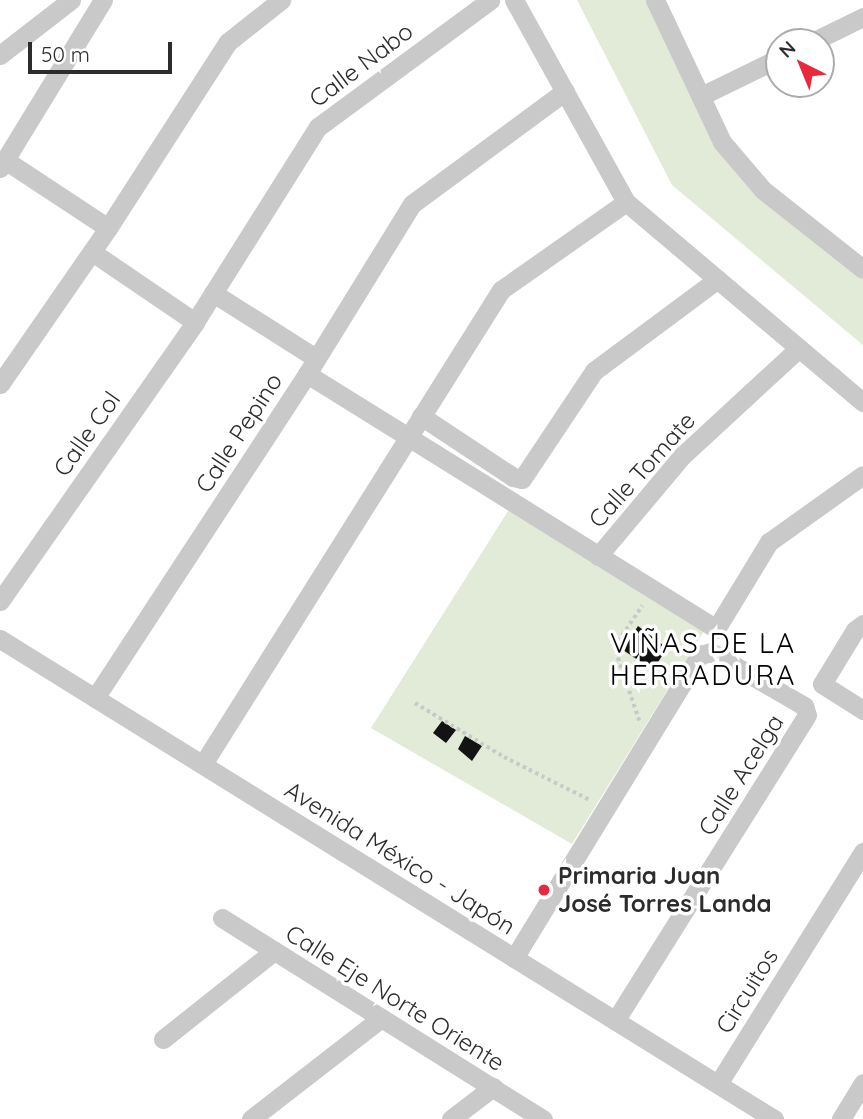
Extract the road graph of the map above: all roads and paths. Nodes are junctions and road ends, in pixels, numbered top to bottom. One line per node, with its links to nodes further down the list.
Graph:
1 (71, 0): 9 (street)
2 (103, 0): 13 (street)
3 (281, 0): 15 (street)
4 (490, 0): 19 (street, Calle Nabo)
5 (514, 0): 11 (street)
6 (655, 0): 12 (street)
7 (863, 17): 8 (street)
8 (835, 31)
9 (0, 55)
10 (765, 65): 12 (street)
11 (565, 91): 14 (street); 22 (street)
12 (701, 96): 17 (street)
13 (3, 164): 15 (street)
14 (626, 202): 18 (street); 25 (street)
15 (108, 228): 16 (street)
16 (92, 252): 20 (street); 23 (street)
17 (863, 270)
18 (718, 279): 21 (street); 25 (street)
19 (212, 293): 20 (street, Calle Col); 22 (street)
20 (195, 322): 30 (street, Calle Col)
21 (799, 348): 24 (street); 28 (street, Calle Tomate)
22 (312, 366): 26 (street, Calle Pepino); 33 (street, Calle Pepino)
23 (0, 384)
24 (863, 402)
25 (421, 416): 26 (street)
26 (410, 437): 28 (street, Calle Pepino); 37 (street)
27 (863, 475): 29 (street, Calle Tomate)
28 (598, 556): 29 (street, Calle Tomate)
29 (653, 590): 36 (path)
30 (0, 601)
31 (863, 624): 35 (street)
32 (0, 639): 33 (street, Avenida México - Japón)
33 (95, 698): 37 (street, Avenida México - Japón)
34 (415, 703): 38 (path)
35 (863, 710)
36 (646, 742): 42 (street, Calle Acelga); 44 (street, Calle Acelga)
37 (202, 764): 42 (street, Avenida México - Japón)
38 (597, 804)
39 (863, 852): 47 (street, Circuitos)
40 (222, 918): 41 (street, Calle Eje Norte Oriente)
41 (274, 951): 43 (street, Calle Eje Norte Oriente); 45 (street)
42 (514, 958): 44 (street, Avenida México - Japón)
43 (381, 1018): 48 (street, Calle Eje Norte Oriente); 49 (street)
44 (615, 1020): 47 (street, Avenida México - Japón)
45 (163, 1039)
46 (863, 1083): 53 (street)
47 (718, 1084): 52 (street, Avenida México - Japón)
48 (493, 1087): 50 (street); 51 (street, Calle Eje Norte Oriente)
49 (251, 1119)
50 (452, 1119)
51 (543, 1119)
52 (774, 1119)
53 (841, 1119)

